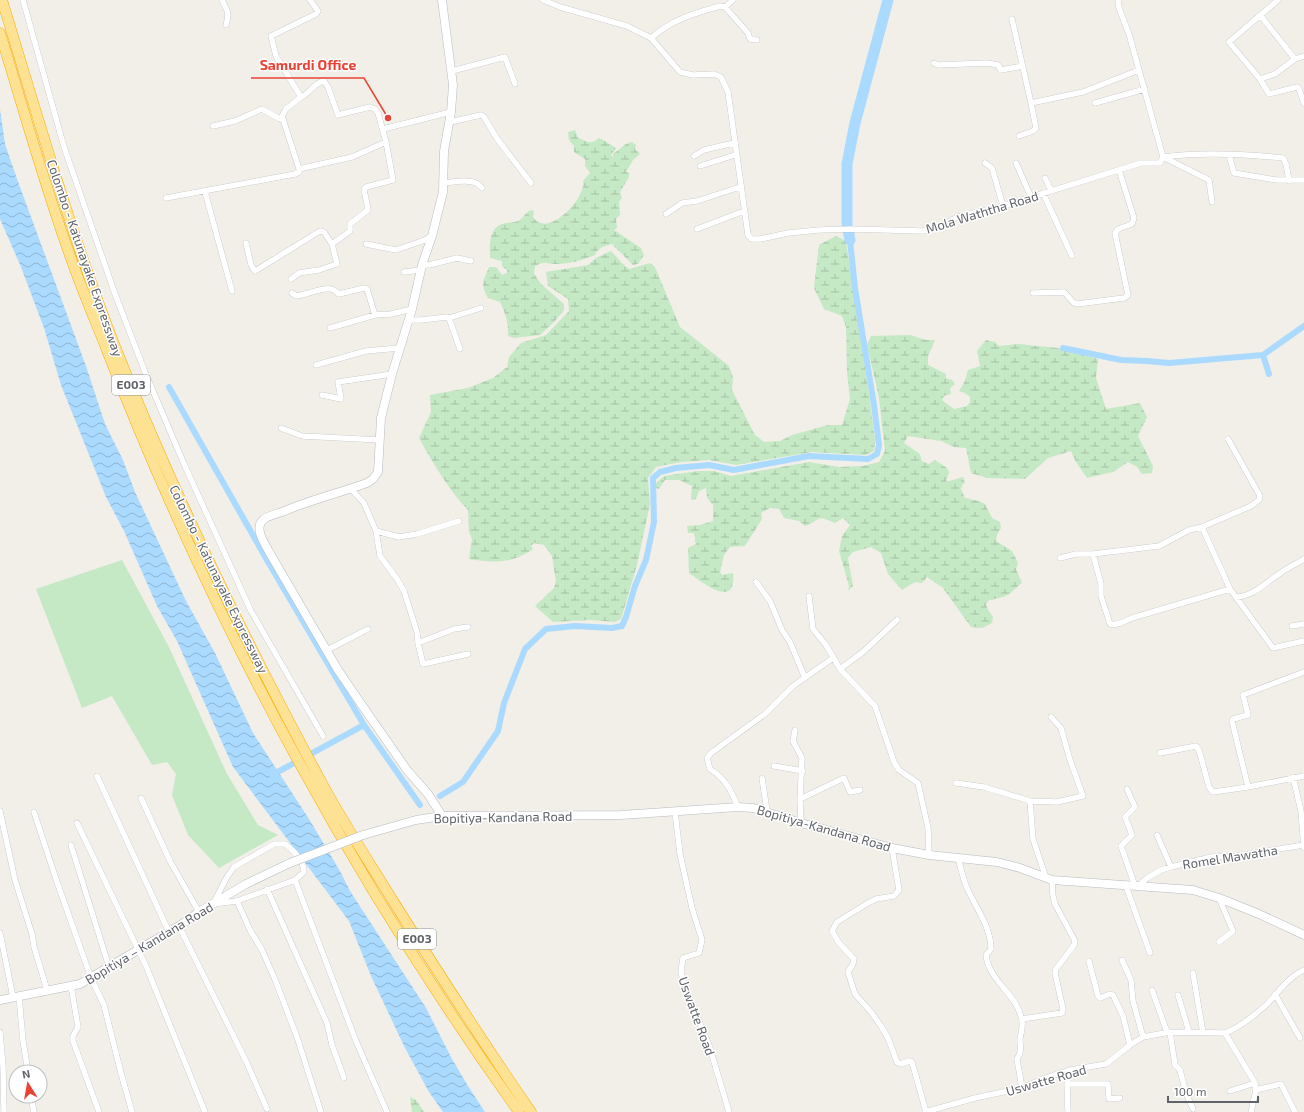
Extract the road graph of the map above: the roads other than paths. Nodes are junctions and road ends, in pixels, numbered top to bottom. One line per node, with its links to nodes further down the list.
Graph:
1 (2, 0): 203 (highway, Colombo - Katunayake Expressway / E003)
2 (23, 0): 116 (street)
3 (222, 0): 13 (street)
4 (310, 0): 26 (street)
5 (442, 0): 22 (street)
6 (543, 0): 15 (street)
7 (733, 0): 10 (street)
8 (1118, 0): 21 (street)
9 (1278, 0): 11 (street)
10 (722, 4): 15 (street); 16 (street)
11 (1260, 15): 18 (street); 23 (street)
12 (1012, 19): 20 (street)
13 (226, 25)
14 (0, 33): 202 (highway, Colombo - Katunayake Expressway / E003)
15 (651, 38): 37 (street, Mola Waththa Road)
16 (757, 40)
17 (1304, 56): 18 (street)
18 (1295, 59): 23 (street)
19 (934, 63): 20 (street)
20 (1023, 66): 27 (street)
21 (1139, 70): 25 (street); 27 (street)
22 (452, 71): 24 (street); 30 (street)
23 (1260, 79): 29 (street)
24 (515, 84)
25 (1145, 89): 28 (street); 41 (street)
26 (300, 97): 31 (street); 34 (street)
27 (1031, 103): 35 (street)
28 (1095, 103)
29 (1304, 103)
30 (451, 112): 32 (street); 34 (street)
31 (282, 119): 33 (street); 45 (street)
32 (450, 122): 50 (street); 51 (street)
33 (213, 126)
34 (382, 129): 36 (street)
35 (1019, 136)
36 (386, 142): 45 (street); 66 (street)
37 (734, 143): 38 (street, Mola Waththa Road); 40 (street)
38 (736, 155): 44 (street); 52 (street, Mola Waththa Road)
39 (1229, 155): 41 (street); 49 (street); 49 (street)
40 (694, 156)
41 (1163, 157): 46 (street, Mola Waththa Road); 59 (street)
42 (985, 163): 60 (street)
43 (1016, 164): 57 (street)
44 (700, 166)
45 (299, 169): 55 (street)
46 (1119, 170): 54 (street, Mola Waththa Road); 75 (street)
47 (1045, 178): 54 (street)
48 (1304, 180): 49 (street)
49 (1289, 181)
50 (531, 182)
51 (444, 183): 53 (street); 64 (street)
52 (740, 187): 61 (street, Mola Waththa Road); 62 (street)
53 (482, 188)
54 (1051, 190): 56 (street, Mola Waththa Road)
55 (205, 192): 58 (street); 73 (street)
56 (1043, 193): 57 (street, Mola Waththa Road); 68 (street)
57 (1031, 197): 60 (street, Mola Waththa Road)
58 (166, 198)
59 (1212, 202)
60 (1003, 206): 61 (street, Mola Waththa Road)
61 (744, 212): 63 (street)
62 (666, 214)
63 (697, 229)
64 (432, 236): 67 (street); 70 (street)
65 (246, 243): 66 (street)
66 (332, 244): 72 (street)
67 (366, 244)
68 (1072, 256)
69 (471, 261): 70 (street)
70 (421, 268): 71 (street); 77 (street)
71 (404, 272)
72 (291, 279)
73 (232, 291)
74 (292, 293): 78 (street)
75 (1033, 293)
76 (481, 308): 79 (street)
77 (412, 309): 78 (street); 80 (street)
78 (375, 315): 81 (street)
79 (449, 318): 80 (street); 83 (street)
80 (409, 320): 82 (street)
81 (330, 328)
82 (399, 348): 84 (street); 85 (street)
83 (460, 349)
84 (316, 364)
85 (392, 374): 86 (street); 89 (street)
86 (322, 395)
87 (281, 428): 89 (street)
88 (1228, 439): 92 (street)
89 (380, 440): 90 (street)
90 (351, 489): 93 (street); 108 (street)
91 (460, 521): 93 (street)
92 (1202, 527): 94 (street); 98 (street)
93 (376, 530): 107 (street)
94 (1093, 554): 95 (street); 98 (street)
95 (1060, 558)
96 (1304, 559): 100 (street)
97 (756, 582): 113 (street)
98 (1230, 589): 100 (street)
99 (809, 596): 110 (street)
100 (1236, 597): 106 (street)
101 (897, 620): 111 (street)
102 (1304, 624): 103 (street)
103 (1292, 626)
104 (468, 627): 107 (street)
105 (368, 629): 108 (street)
106 (1304, 642)
107 (418, 643): 109 (street)
108 (327, 650): 136 (street)
109 (468, 654)
110 (833, 658): 111 (street); 113 (street)
111 (840, 669): 144 (street)
112 (1304, 672): 125 (street)
113 (805, 678): 131 (street)
114 (1051, 717): 130 (street)
115 (795, 730): 119 (street)
116 (323, 736)
117 (1160, 753): 125 (street)
118 (774, 766): 119 (street)
119 (802, 771): 129 (street)
120 (97, 776): 157 (street)
121 (1304, 776): 123 (street)
122 (762, 778): 133 (street)
123 (1293, 778): 125 (street); 141 (street)
124 (956, 783): 130 (street)
125 (1248, 787)
126 (1127, 789): 150 (street)
127 (860, 790): 129 (street)
128 (141, 798): 155 (street)
129 (800, 799): 138 (street)
130 (1030, 801): 148 (street)
131 (738, 807): 133 (street, Bopitiya-Kandana Road); 135 (street, Bopitiya-Kandana Road)
132 (0, 811): 170 (street)
133 (766, 811): 138 (street, Bopitiya-Kandana Road)
134 (34, 812): 168 (street)
135 (675, 812): 136 (street, Bopitiya-Kandana Road); 204 (street, Uswatte Road)
136 (442, 816): 146 (street, Bopitiya-Kandana Road, bridge)
137 (77, 823): 161 (street)
138 (801, 823): 142 (street, Bopitiya-Kandana Road)
139 (1157, 835): 147 (street)
140 (71, 845): 165 (street)
141 (1304, 845): 143 (street); 147 (street, Romel Mawatha)
142 (892, 848): 144 (street, Bopitiya-Kandana Road); 205 (street)
143 (1304, 848)
144 (929, 855): 145 (street, Bopitiya-Kandana Road)
145 (958, 858): 148 (street, Bopitiya-Kandana Road); 176 (street)
146 (290, 863): 154 (street, Bopitiya – Kandana Road)
147 (1171, 867): 150 (street, Romel Mawatha)
148 (1049, 879): 150 (street, Bopitiya-Kandana Road); 176 (street)
149 (295, 880): 151 (street); 154 (street); 201 (street)
150 (1133, 886): 152 (street, Bopitiya-Kandana Road); 162 (street)
151 (267, 889): 153 (street); 187 (street)
152 (1219, 898): 159 (street, Bopitiya-Kandana Road); 160 (street)
153 (237, 901): 154 (street); 200 (street)
154 (213, 904): 155 (street, Bopitiya – Kandana Road)
155 (199, 912): 156 (street, Bopitiya – Kandana Road)
156 (179, 926): 157 (street, Bopitiya – Kandana Road); 194 (street)
157 (169, 932): 161 (street, Bopitiya – Kandana Road)
158 (0, 933): 174 (street)
159 (1304, 935)
160 (1219, 942)
161 (138, 950): 165 (street, Bopitiya – Kandana Road); 199 (street)
162 (1150, 953)
163 (1122, 960): 182 (street)
164 (1089, 961): 184 (street)
165 (109, 967): 168 (street, Bopitiya – Kandana Road)
166 (1304, 970): 172 (street)
167 (1193, 973): 180 (street)
168 (91, 978): 169 (street, Bopitiya – Kandana Road); 198 (street)
169 (71, 986): 170 (street, Bopitiya – Kandana Road); 197 (street)
170 (47, 990): 174 (street, Bopitiya – Kandana Road)
171 (1152, 990): 178 (street)
172 (1275, 994): 181 (street); 183 (street)
173 (1178, 995): 179 (street)
174 (16, 997): 175 (street, Bopitiya – Kandana Road); 185 (street)
175 (0, 1000)
176 (1022, 1018): 190 (street)
177 (0, 1032): 196 (street)
178 (1169, 1032): 179 (street, Uswatte Road); 182 (street, Uswatte Road); 195 (street)
179 (1189, 1032): 180 (street, Uswatte Road)
180 (1203, 1033): 181 (street, Uswatte Road)
181 (1225, 1033): 188 (street)
182 (1143, 1037): 184 (street, Uswatte Road)
183 (1300, 1038)
184 (1130, 1044): 186 (street, Uswatte Road)
185 (27, 1064)
186 (1070, 1070): 189 (street); 190 (street, Uswatte Road)
187 (344, 1078)
188 (1255, 1083): 191 (street); 192 (street)
189 (1067, 1084): 193 (street); 206 (street)
190 (1022, 1088): 205 (street, Uswatte Road)
191 (1256, 1090): 207 (street); 208 (street)
192 (1230, 1091)
193 (1120, 1098)
194 (267, 1109)
195 (1193, 1109)
196 (4, 1112)
197 (99, 1112)
198 (132, 1112)
199 (205, 1112)
200 (321, 1112)
201 (387, 1112)
202 (519, 1112)
203 (532, 1112)
204 (729, 1112)
205 (925, 1112)
206 (1068, 1112)
207 (1251, 1112)
208 (1295, 1112)

